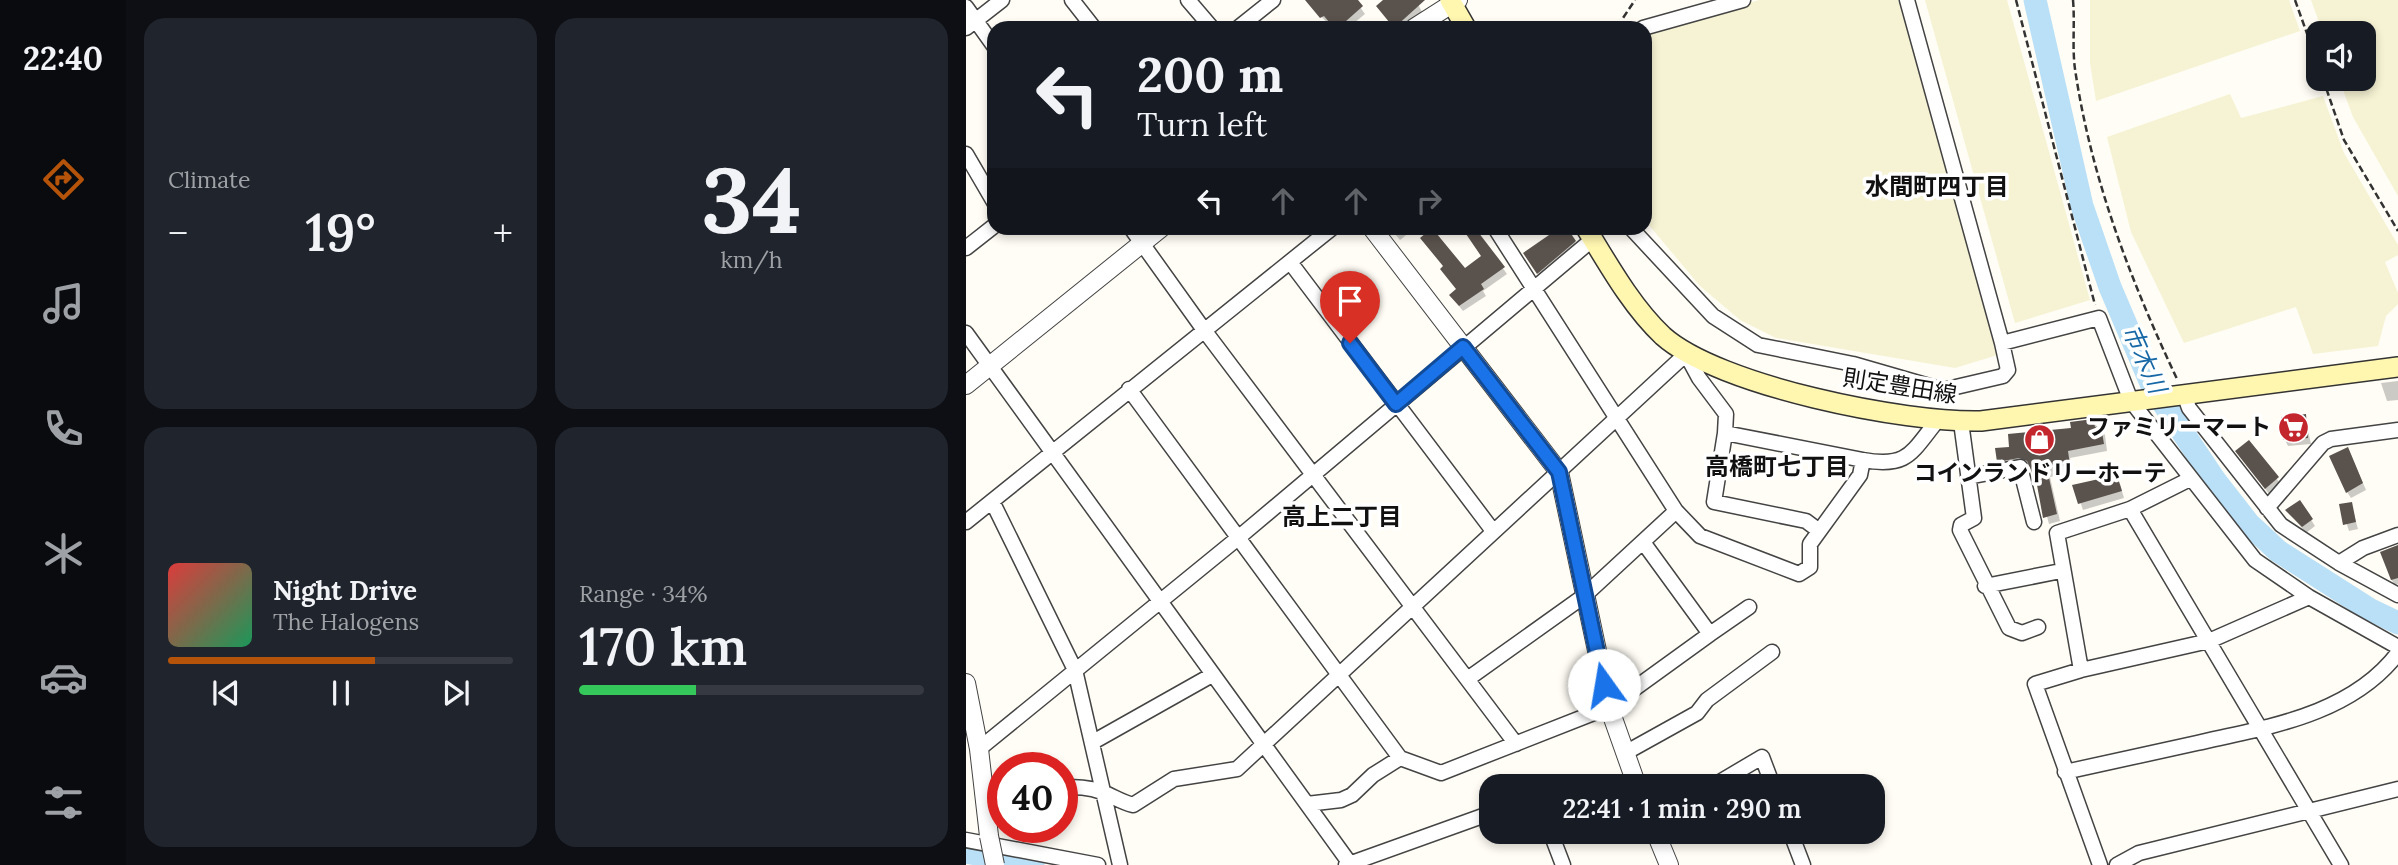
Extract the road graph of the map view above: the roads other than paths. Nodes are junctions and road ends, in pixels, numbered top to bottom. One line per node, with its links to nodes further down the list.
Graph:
1 (1002, 0): 14 (street)
2 (1072, 0): 9 (street)
3 (1188, 0): 10 (street)
4 (1273, 0): 11 (street)
5 (1743, 0): 15 (street)
6 (1907, 0): 34 (street)
7 (1446, 4): 12 (street); 13 (main road)
8 (966, 8): 14 (street)
9 (1088, 21)
10 (1206, 21)
11 (1247, 21)
12 (1423, 21)
13 (1460, 21)
14 (971, 24): 16 (street)
15 (1652, 25)
16 (987, 39)
17 (966, 154): 18 (street)
18 (987, 190)
19 (987, 232): 29 (street)
20 (1136, 235): 28 (street)
21 (1152, 235): 28 (street)
22 (1323, 235): 30 (street)
23 (1377, 235): 35 (street)
24 (1500, 235): 31 (street)
25 (1588, 235): 31 (street)
26 (1591, 235): 36 (main road, 則定豊田線)
27 (1638, 235): 34 (street)
28 (1142, 243): 32 (street); 37 (street)
29 (966, 248)
30 (1290, 262): 32 (street); 43 (street)
31 (1535, 289): 35 (street); 44 (street)
32 (1204, 330): 40 (street); 52 (street)
33 (966, 333): 37 (street)
34 (2002, 343): 42 (street)
35 (1463, 347): 43 (street); 51 (street)
36 (1686, 354): 44 (street); 45 (main road, 則定豊田線); 48 (street)
37 (989, 366): 39 (street); 49 (street)
38 (2398, 367): 41 (main road, 則定豊田線)
39 (966, 385)
40 (1129, 390): 49 (street); 64 (street)
41 (2184, 394): 42 (main road, 則定豊田線); 56 (street)
42 (2131, 401): 46 (main road, 則定豊田線); 54 (street)
43 (1396, 404): 52 (street); 62 (street)
44 (1615, 418): 51 (street); 58 (street)
45 (1937, 421): 46 (main road, 則定豊田線); 50 (street)
46 (1961, 422): 53 (street)
47 (2398, 430): 56 (street)
48 (1726, 433): 50 (street); 61 (street)
49 (1051, 452): 55 (street); 72 (street)
50 (1863, 460): 61 (street)
51 (1559, 472): 62 (street); 70 (street)
52 (1314, 473): 64 (street); 73 (street)
53 (1968, 477): 60 (street); 68 (street)
54 (2190, 479): 57 (street); 71 (street)
55 (992, 501): 59 (street); 81 (street)
56 (2267, 508): 66 (street)
57 (2130, 509): 67 (street); 77 (street)
58 (1676, 511): 61 (street); 65 (street)
59 (966, 522)
60 (2034, 522)
61 (1818, 530)
62 (1493, 531): 73 (street)
63 (2398, 535): 66 (street)
64 (1238, 538): 72 (street); 84 (street)
65 (1643, 542): 70 (street); 76 (street)
66 (2339, 563): 69 (street)
67 (2061, 571): 68 (street); 82 (street)
68 (1986, 586): 75 (street)
69 (2398, 595)
70 (1584, 596): 85 (street); 88 (street)
71 (2309, 597): 77 (street); 78 (street)
72 (1160, 600): 81 (street); 83 (street)
73 (1413, 605): 84 (street); 85 (street)
74 (1749, 607): 76 (street)
75 (2038, 627)
76 (1710, 634): 88 (street)
77 (2209, 641): 82 (street); 89 (street)
78 (2398, 647)
79 (1772, 652): 94 (street)
80 (2398, 653): 89 (street)
81 (1075, 670): 90 (street); 93 (street)
82 (2081, 670): 96 (street)
83 (1212, 675): 90 (street); 91 (street)
84 (1338, 677): 91 (street); 95 (street)
85 (1469, 678): 92 (street)
86 (966, 682): 87 (street)
87 (968, 701): 93 (street)
88 (1609, 707): 92 (street); 94 (street)
89 (2260, 729): 96 (street); 105 (street)
90 (1093, 741): 103 (street)
91 (1264, 744): 103 (street); 104 (street)
92 (1516, 744): 95 (street)
93 (979, 749): 97 (street)
94 (1625, 753): 98 (street)
95 (1400, 758): 104 (street)
96 (2065, 772): 119 (street)
97 (987, 773)
98 (1633, 774)
99 (1733, 774): 100 (street)
100 (1768, 774)
101 (1078, 788): 103 (street)
102 (2398, 789): 105 (street)
103 (1105, 793): 115 (street)
104 (1307, 804): 112 (street)
105 (2310, 811): 120 (street); 121 (street)
106 (1479, 817): 112 (street)
107 (966, 840): 114 (street)
108 (990, 843): 113 (street, bridge)
109 (1555, 844): 116 (street)
110 (1660, 844): 117 (street)
111 (1795, 844): 118 (street)
112 (1349, 864)
113 (995, 865)
114 (1098, 865)
115 (1121, 865)
116 (1563, 865)
117 (1669, 865)
118 (1803, 865)
119 (2100, 865)
120 (2117, 865)
121 (2342, 865)

